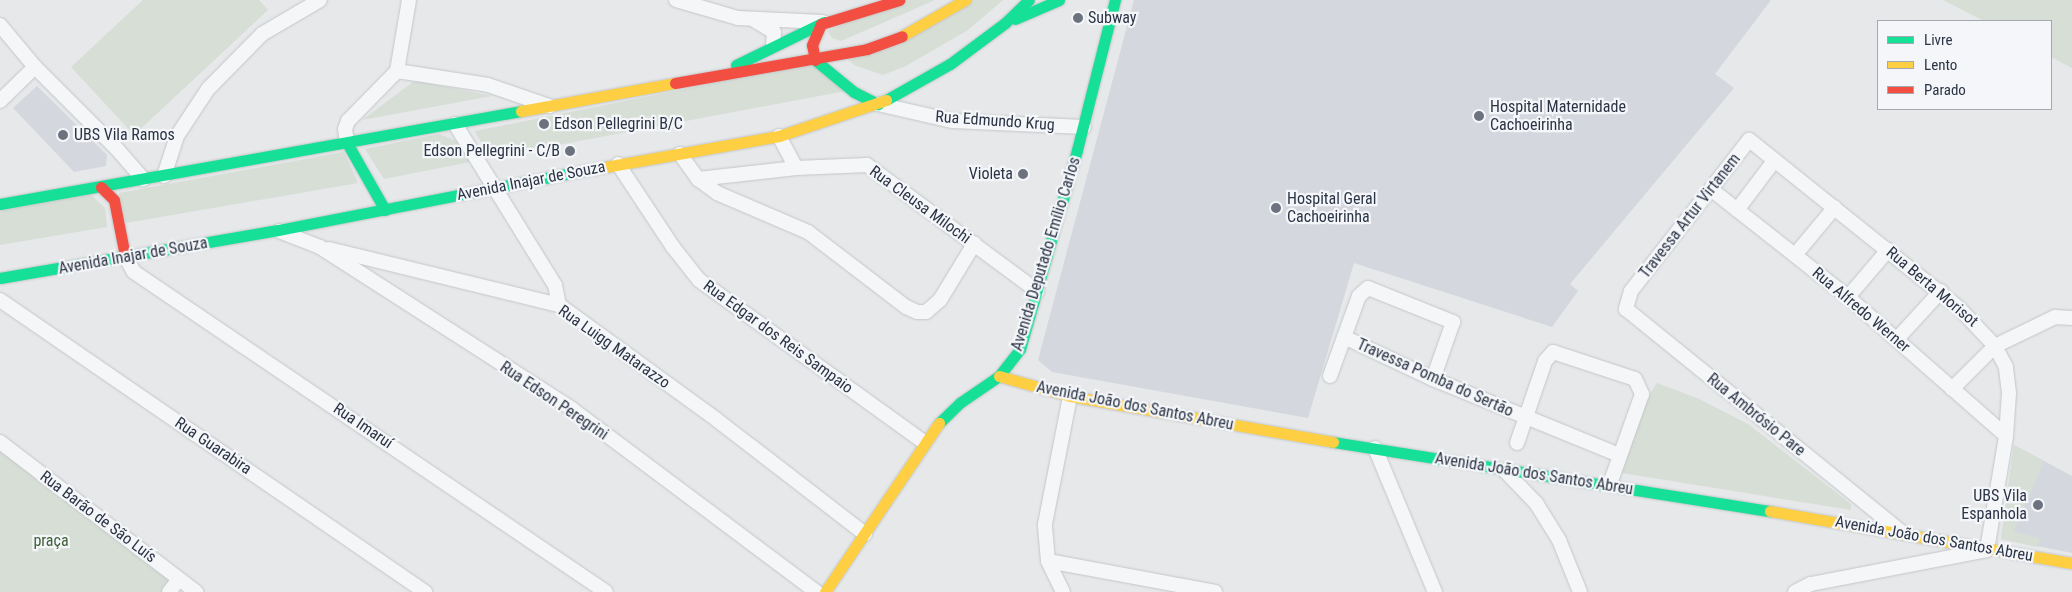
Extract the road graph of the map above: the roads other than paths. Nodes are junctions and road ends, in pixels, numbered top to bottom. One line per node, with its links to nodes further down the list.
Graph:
1 (320, 0): 31 (street)
2 (409, 0): 16 (street)
3 (676, 0): 9 (street)
4 (899, 0): 10 (main road)
5 (965, 0): 14 (main road)
6 (1029, 0): 11 (main road, Avenida Inajar de Souza)
7 (1059, 0): 11 (main road)
8 (1115, 0): 22 (main road, Avenida Deputado Emílio Carlos)
9 (754, 20): 10 (street); 13 (street)
10 (824, 22): 13 (main road); 14 (main road)
11 (1005, 23): 19 (main road, Avenida Inajar de Souza)
12 (0, 25): 15 (street)
13 (773, 46): 17 (main road)
14 (815, 60): 17 (main road); 19 (main road)
15 (35, 67): 18 (street); 26 (street)
16 (397, 71): 20 (street); 25 (street)
17 (725, 74): 20 (main road)
18 (0, 101)
19 (878, 104): 22 (street, Rua Edmundo Krug); 23 (main road, Avenida Inajar de Souza)
20 (550, 106): 21 (main road)
21 (455, 124): 25 (main road); 36 (street)
22 (1084, 127): 49 (main road, Avenida Deputado Emílio Carlos)
23 (780, 136): 27 (main road, Avenida Inajar de Souza); 30 (street)
24 (1749, 140): 28 (street, Rua Berta Morisot); 37 (street, Travessa Artur Virtanem)
25 (347, 143): 31 (main road); 40 (main road)
26 (117, 148): 32 (street); 34 (street)
27 (680, 154): 29 (main road, Avenida Inajar de Souza); 33 (street)
28 (1774, 161): 39 (street, Rua Berta Morisot); 41 (street)
29 (618, 164): 36 (main road, Avenida Inajar de Souza); 67 (street, Rua Edgar dos Reis Sampaio)
30 (796, 168): 33 (street, Rua Cleusa Milochi); 43 (street, Rua Cleusa Milochi)
31 (164, 176): 32 (main road)
32 (143, 179): 34 (main road)
33 (698, 179): 43 (street)
34 (119, 184): 35 (main road)
35 (101, 187): 38 (main road); 47 (main road)
36 (493, 188): 40 (main road, Avenida Inajar de Souza); 54 (street)
37 (1712, 190): 41 (street, Rua Alfredo Werner); 50 (street, Travessa Artur Virtanem)
38 (0, 204)
39 (1835, 207): 45 (street, Rua Berta Morisot); 46 (street)
40 (385, 210): 42 (main road, Avenida Inajar de Souza)
41 (1737, 210): 46 (street, Rua Alfredo Werner)
42 (278, 230): 44 (street, Rua Edson Peregrini); 47 (main road, Avenida Inajar de Souza)
43 (974, 244): 49 (street, Rua Cleusa Milochi)
44 (320, 247): 54 (street, Rua Luigg Matarazzo); 83 (street, Rua Edson Peregrini)
45 (1888, 250): 51 (street, Rua Berta Morisot); 52 (street)
46 (1795, 255): 52 (street, Rua Alfredo Werner)
47 (125, 256): 48 (main road, Avenida Inajar de Souza); 82 (street, Rua Imaruí)
48 (0, 278)
49 (1038, 291): 59 (main road, Avenida Deputado Emílio Carlos)
50 (1631, 291): 73 (street, Rua Ambrósio Pare)
51 (1941, 292): 57 (street); 58 (street, Rua Berta Morisot)
52 (1848, 297): 57 (street, Rua Alfredo Werner)
53 (0, 300): 81 (street, Rua Guarabira)
54 (559, 306): 74 (street, Rua Luigg Matarazzo)
55 (2072, 318): 58 (street)
56 (1344, 337): 60 (street); 61 (street, Travessa Pomba do Sertão); 61 (street)
57 (1897, 340): 62 (street, Rua Alfredo Werner)
58 (1995, 346): 62 (street); 65 (street, Rua Berta Morisot)
59 (999, 376): 63 (main road, Avenida João dos Santos Abreu); 67 (main road, Avenida Deputado Emílio Carlos)
60 (1330, 376)
61 (1433, 380): 64 (street, Travessa Pomba do Sertão)
62 (1952, 389): 65 (street, Rua Alfredo Werner)
63 (1070, 396): 69 (main road, Avenida João dos Santos Abreu); 76 (street)
64 (1526, 418): 68 (street); 70 (street, Travessa Pomba do Sertão); 70 (street)
65 (2006, 436): 75 (street, Rua Berta Morisot)
66 (0, 442): 78 (street, Rua Barão de São Luís)
67 (924, 442): 74 (main road, Avenida Deputado Emílio Carlos)
68 (1517, 443)
69 (1375, 448): 71 (main road, Avenida João dos Santos Abreu); 87 (street)
70 (1619, 455): 72 (street)
71 (1505, 471): 72 (main road, Avenida João dos Santos Abreu); 88 (street)
72 (1610, 484): 73 (main road, Avenida João dos Santos Abreu)
73 (1901, 533): 75 (main road, Avenida João dos Santos Abreu)
74 (866, 534): 84 (main road, Avenida Deputado Emílio Carlos)
75 (1987, 550): 77 (main road, Avenida João dos Santos Abreu); 89 (street)
76 (1048, 561): 85 (street); 86 (street)
77 (2072, 563)
78 (179, 579): 79 (street); 80 (street, Rua Barão de São Luís)
79 (169, 592)
80 (196, 592)
81 (425, 592)
82 (606, 592)
83 (817, 592)
84 (825, 592)
85 (1063, 592)
86 (1215, 592)
87 (1435, 592)
88 (1580, 592)
89 (1795, 592)

